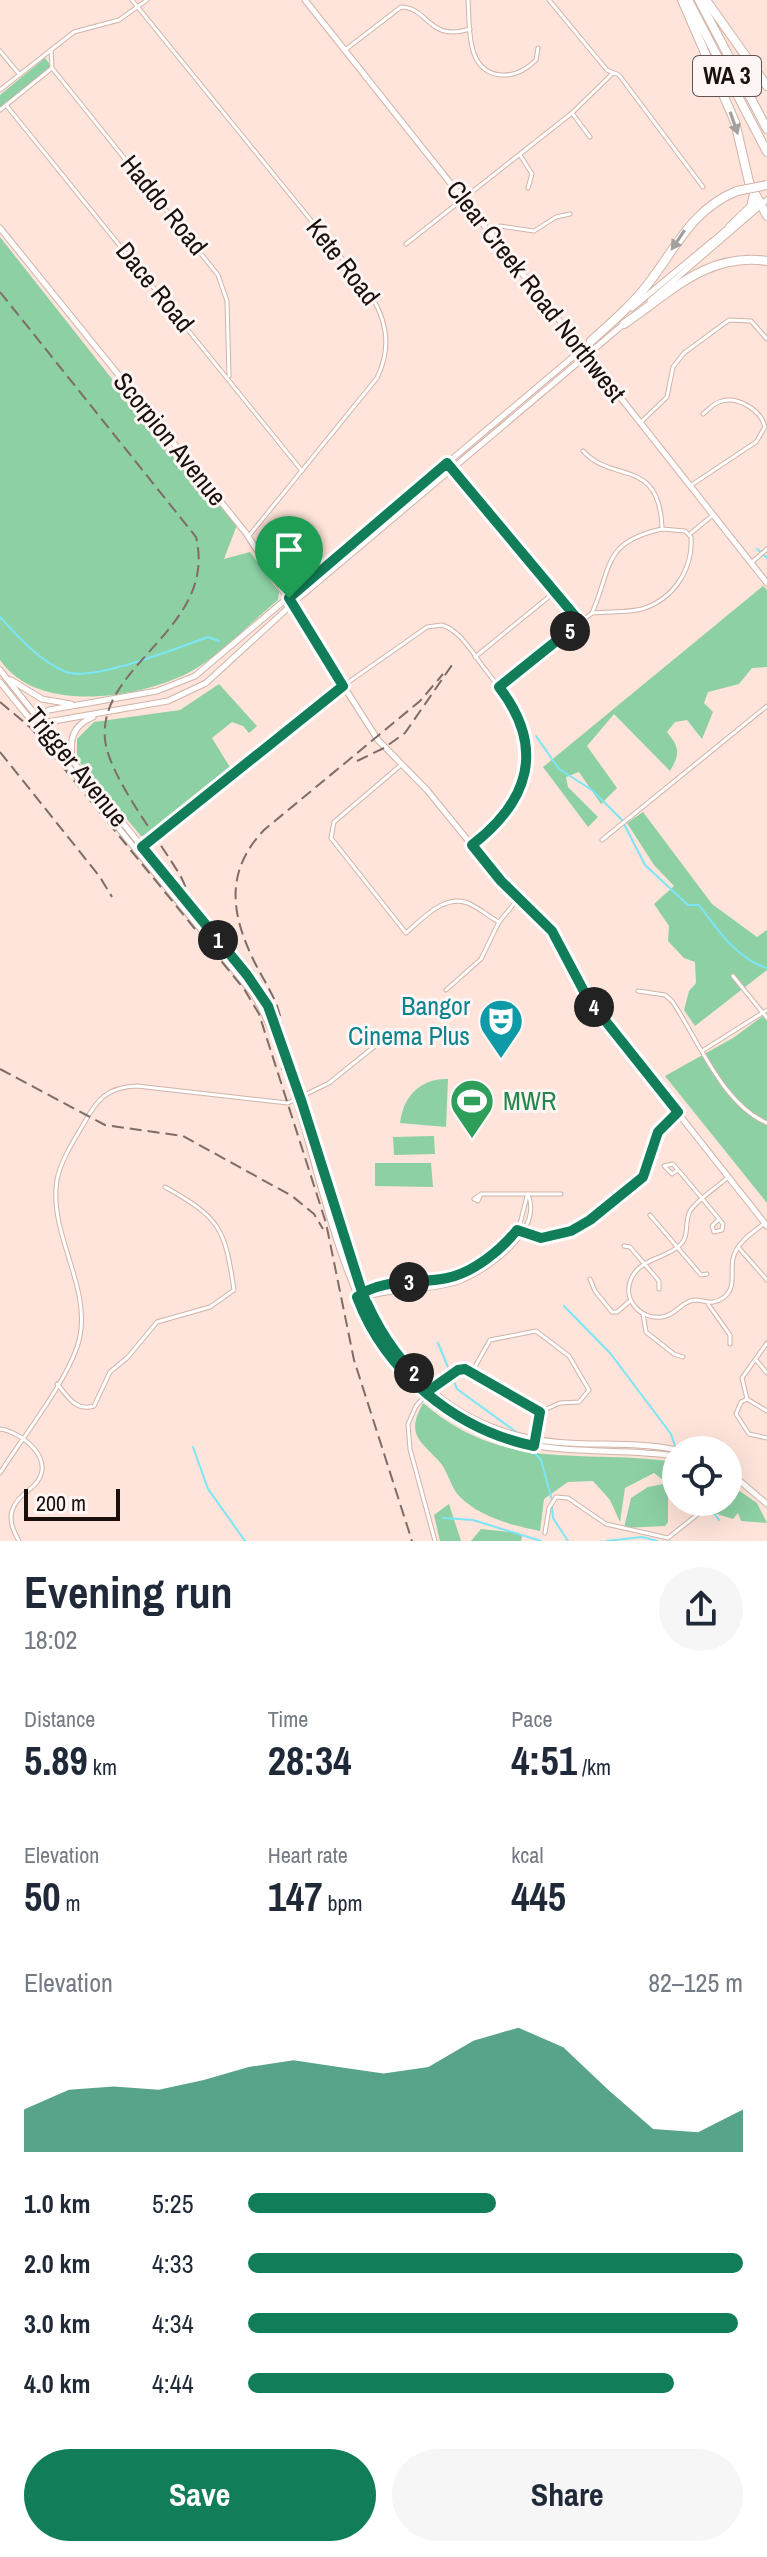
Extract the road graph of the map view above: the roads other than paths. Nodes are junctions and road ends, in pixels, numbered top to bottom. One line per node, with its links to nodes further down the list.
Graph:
1 (132, 0): 9 (street, Kete Road)
2 (147, 0): 9 (street)
3 (305, 0): 13 (main road, Clear Creek Road Northwest)
4 (468, 0): 10 (street)
5 (549, 0): 16 (street)
6 (685, 0): 25 (highway, WA 3); 30 (highway, one-way to 30)
7 (699, 0): 23 (highway, WA 3)
8 (706, 0): 18 (highway)
9 (138, 7): 12 (street); 55 (street, Kete Road)
10 (470, 29): 11 (street); 13 (street)
11 (538, 48)
12 (51, 50): 15 (street); 17 (street)
13 (345, 50): 31 (main road, Clear Creek Road Northwest)
14 (0, 51): 17 (street)
15 (52, 68): 20 (street); 43 (street, Haddo Road)
16 (613, 73): 22 (street); 28 (street)
17 (20, 75): 19 (street)
18 (767, 86)
19 (0, 90)
20 (6, 105): 21 (street); 43 (street, Dace Road)
21 (0, 110)
22 (572, 113): 24 (street); 26 (street)
23 (767, 129)
24 (590, 137)
25 (767, 152)
26 (520, 155): 29 (street); 31 (street)
27 (767, 185): 42 (highway, one-way to 42, bridge)
28 (703, 187)
29 (528, 188)
30 (754, 193): 32 (highway); 35 (highway)
31 (463, 199): 37 (main road, Clear Creek Road Northwest); 38 (street)
32 (764, 202): 34 (highway); 35 (main road); 40 (main road)
33 (570, 214): 37 (street)
34 (767, 216)
35 (730, 227): 42 (main road)
36 (0, 228): 60 (main road, Scorpion Avenue)
37 (491, 234): 49 (main road, Clear Creek Road Northwest, bridge)
38 (406, 244)
39 (767, 261): 40 (highway)
40 (624, 324): 45 (main road)
41 (767, 339): 49 (street)
42 (591, 341): 44 (main road)
43 (230, 380): 55 (street, Dace Road)
44 (536, 387): 45 (main road); 47 (main road)
45 (541, 393): 48 (main road)
46 (703, 414): 56 (street)
47 (502, 416): 48 (main road); 50 (main road)
48 (508, 423): 52 (main road)
49 (640, 423): 56 (main road, Clear Creek Road Northwest)
50 (465, 447): 52 (main road); 53 (main road)
51 (583, 451): 58 (street)
52 (471, 454): 54 (main road)
53 (447, 463): 54 (street); 65 (main road)
54 (453, 469): 64 (street); 65 (main road)
55 (302, 471): 60 (street, Kete Road)
56 (690, 486): 57 (main road, Clear Creek Road Northwest)
57 (713, 515): 59 (street); 62 (main road, Clear Creek Road Northwest)
58 (662, 529): 59 (street); 66 (street)
59 (690, 534): 66 (street)
60 (248, 537): 65 (main road, Scorpion Avenue)
61 (767, 549): 62 (street)
62 (751, 563): 63 (main road, Clear Creek Road Northwest)
63 (767, 583)
64 (556, 591): 67 (street); 68 (street)
65 (291, 601): 71 (main road, Scorpion Avenue); 73 (main road); 75 (main road)
66 (592, 613): 67 (street)
67 (580, 622): 72 (street)
68 (475, 657): 71 (street); 72 (street)
69 (1, 671): 73 (main road); 76 (main road, Trigger Avenue)
70 (0, 682): 76 (main road, Trigger Avenue)
71 (343, 686): 78 (main road, Scorpion Avenue); 81 (street)
72 (499, 687): 80 (street)
73 (84, 704): 76 (main road)
74 (767, 706): 79 (street)
75 (102, 713): 76 (main road); 77 (main road)
76 (37, 722): 77 (main road, Trigger Avenue); 90 (main road, Trigger Avenue)
77 (74, 761): 81 (main road, Trigger Avenue)
78 (401, 765): 80 (main road, Scorpion Avenue); 83 (street)
79 (602, 840)
80 (472, 845): 82 (main road, Scorpion Avenue)
81 (142, 847): 90 (main road, Trigger Avenue)
82 (518, 899): 83 (street); 91 (main road, Scorpion Avenue)
83 (499, 922): 85 (street)
84 (733, 976): 87 (street)
85 (446, 990)
86 (638, 991): 89 (street)
87 (766, 1014): 89 (street)
88 (375, 1046): 90 (street)
89 (702, 1051): 92 (street)
90 (298, 1099): 111 (main road, Trigger Avenue); 114 (main road, Trigger Avenue); 124 (street)
91 (678, 1112): 94 (main road, Scorpion Avenue); 103 (street)
92 (767, 1123)
93 (678, 1170): 99 (street)
94 (729, 1177): 99 (street); 102 (main road, Scorpion Avenue)
95 (165, 1187): 124 (street)
96 (481, 1194): 97 (street)
97 (528, 1194): 98 (street); 103 (street)
98 (561, 1194)
99 (703, 1199): 101 (street); 106 (street)
100 (650, 1215): 106 (street)
101 (719, 1219)
102 (766, 1224): 105 (street)
103 (520, 1231): 112 (street); 114 (street)
104 (624, 1246): 107 (street)
105 (738, 1247): 110 (street); 116 (street)
106 (677, 1248): 107 (street); 108 (street)
107 (645, 1264): 113 (street); 115 (street)
108 (707, 1274)
109 (590, 1279): 115 (street)
110 (767, 1280)
111 (360, 1286): 112 (main road); 114 (main road, Trigger Avenue)
112 (383, 1287): 114 (street)
113 (659, 1289)
114 (361, 1296): 125 (main road, Trigger Avenue)
115 (630, 1301): 117 (street)
116 (708, 1304): 117 (street); 119 (street)
117 (643, 1314): 120 (street)
118 (767, 1343): 121 (street)
119 (730, 1344)
120 (683, 1357)
121 (756, 1360): 123 (street); 126 (street)
122 (472, 1372): 125 (street); 128 (street); 128 (street)
123 (767, 1373)
124 (57, 1384): 131 (street)
125 (429, 1391): 132 (main road, Trigger Avenue); 141 (street)
126 (747, 1399): 127 (street); 130 (street)
127 (767, 1411)
128 (540, 1412): 132 (street)
129 (0, 1429): 131 (street)
130 (767, 1438)
131 (22, 1439): 135 (street); 140 (street)
132 (535, 1443): 133 (main road, Trigger Avenue); 134 (main road, Trigger Avenue)
133 (662, 1448)
134 (662, 1456)
135 (0, 1473)
136 (742, 1484): 137 (main road)
137 (767, 1504)
138 (696, 1516): 139 (street)
139 (545, 1533)
140 (19, 1541)
141 (435, 1541)

